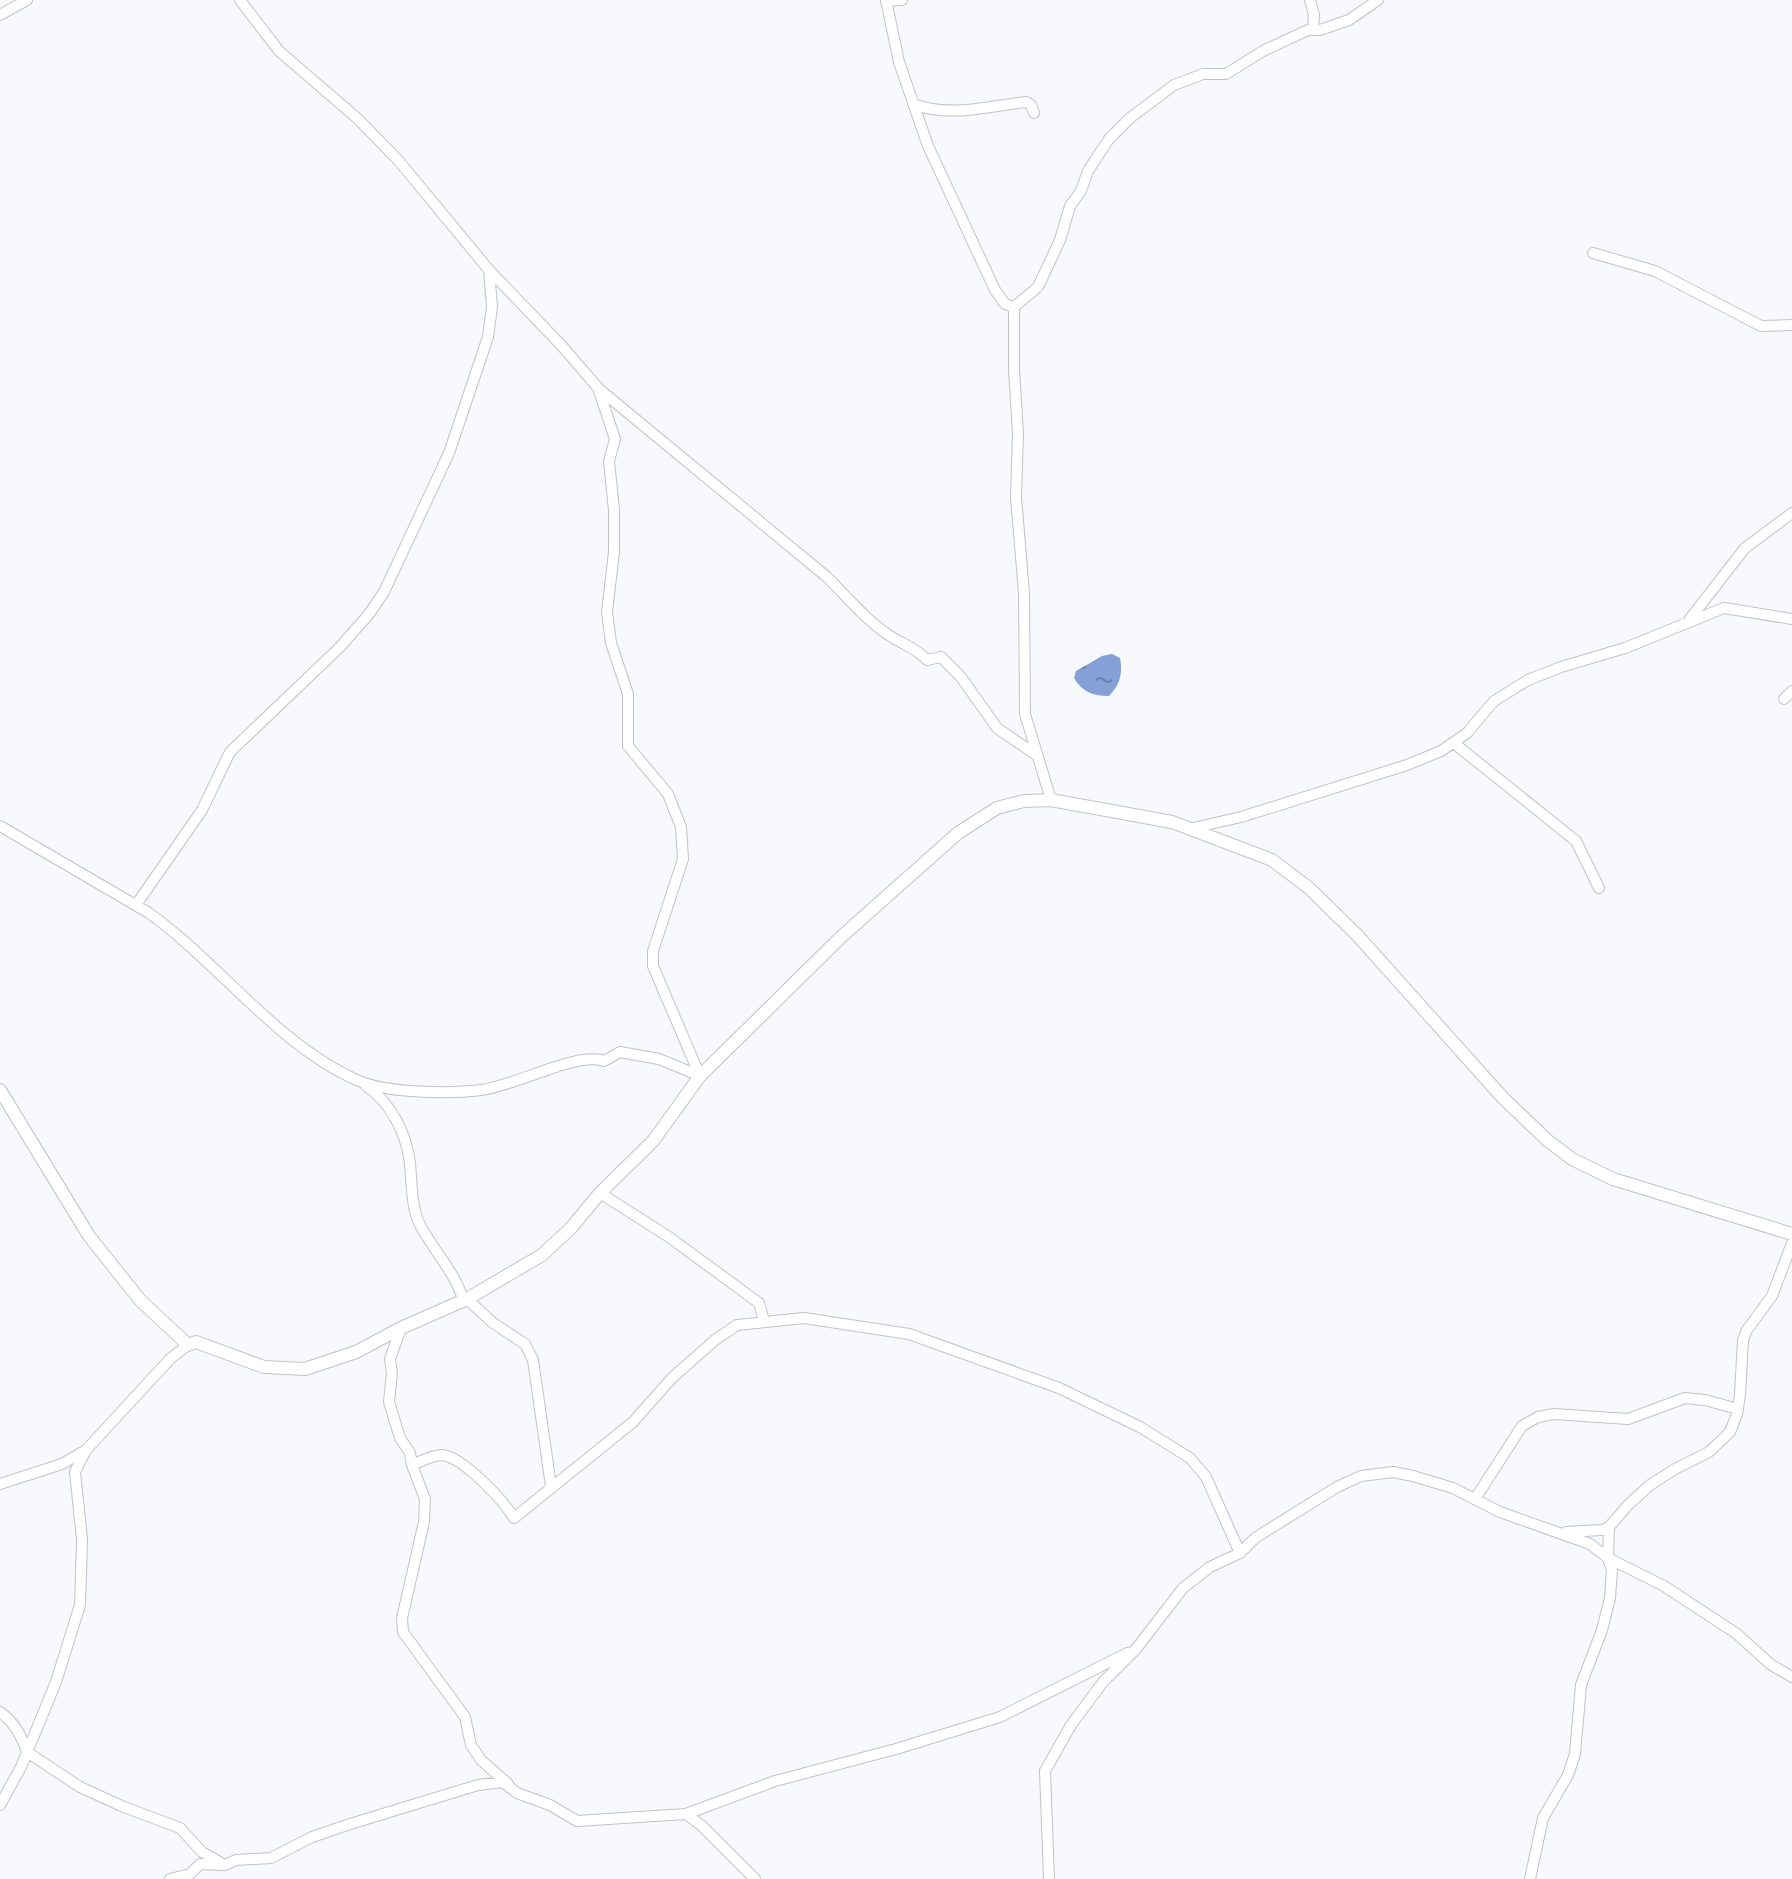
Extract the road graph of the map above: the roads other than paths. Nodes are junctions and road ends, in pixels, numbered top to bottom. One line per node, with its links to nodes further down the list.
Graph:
1 (27, 0): 7 (street)
2 (240, 0): 12 (street)
3 (902, 0): 6 (street)
4 (1310, 0): 8 (street)
5 (1378, 0): 8 (street)
6 (886, 1): 9 (street)
7 (0, 15)
8 (1313, 30): 13 (street)
9 (913, 104): 10 (street); 13 (street)
10 (1034, 113)
11 (1593, 253): 14 (street)
12 (489, 270): 15 (street); 25 (street)
13 (1014, 307): 20 (street)
14 (1792, 325)
15 (599, 389): 20 (street); 26 (street)
16 (1792, 513): 18 (street)
17 (1792, 619): 18 (street)
18 (1688, 621): 19 (street)
19 (1455, 744): 23 (street); 24 (street)
20 (1035, 754): 21 (street)
21 (1051, 800): 23 (street); 26 (street)
22 (0, 826): 25 (street)
23 (1193, 828): 30 (street)
24 (1599, 888)
25 (136, 905): 27 (street)
26 (700, 1076): 27 (street); 29 (street)
27 (361, 1083): 32 (street)
28 (0, 1090): 35 (street)
29 (600, 1193): 32 (street); 33 (street)
30 (1792, 1234)
31 (1792, 1243): 36 (street)
32 (465, 1299): 34 (street); 40 (street)
33 (764, 1321): 40 (street); 44 (street)
34 (401, 1328): 35 (street); 38 (street)
35 (188, 1345): 37 (street)
36 (1738, 1409): 41 (street); 42 (street)
37 (86, 1450): 39 (street); 49 (street)
38 (412, 1465): 40 (street); 50 (street)
39 (0, 1484)
40 (551, 1486)
41 (1475, 1499): 43 (street); 44 (street)
42 (1609, 1527): 43 (street); 45 (street)
43 (1559, 1531): 45 (street)
44 (1240, 1553): 46 (street)
45 (1608, 1558): 47 (street); 57 (street)
46 (1136, 1649): 52 (street); 56 (street)
47 (1792, 1677)
48 (0, 1712): 49 (street)
49 (27, 1752): 51 (street); 53 (street)
50 (517, 1793): 52 (street); 53 (street)
51 (0, 1805)
52 (686, 1814): 55 (street)
53 (225, 1865): 54 (street)
54 (170, 1879)
55 (755, 1879)
56 (1049, 1879)
57 (1530, 1879)

